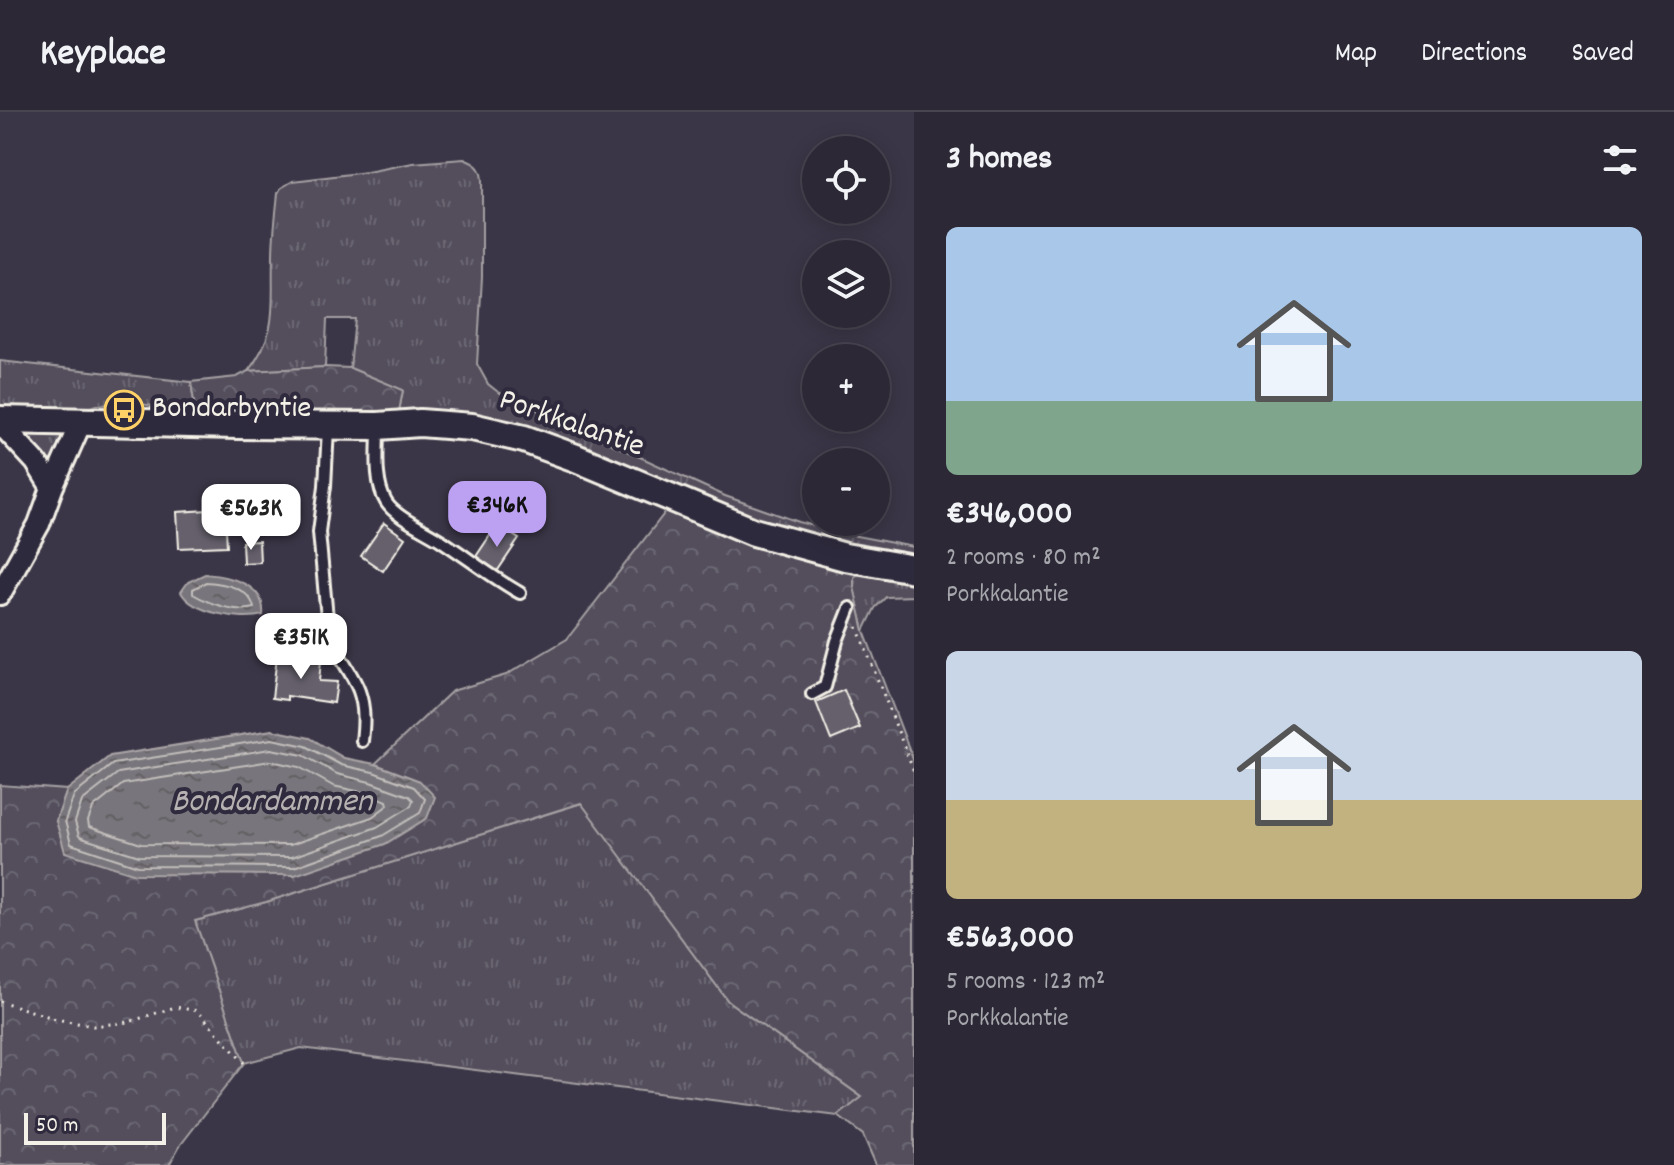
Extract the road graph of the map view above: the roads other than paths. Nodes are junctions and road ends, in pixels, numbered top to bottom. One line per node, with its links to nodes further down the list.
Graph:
1 (0, 422): 2 (street, Porkkalantie); 5 (street)
2 (81, 422): 3 (street, Porkkalantie); 5 (street)
3 (328, 426): 4 (street, Porkkalantie); 11 (lane)
4 (378, 426): 6 (street, Porkkalantie); 7 (lane)
5 (52, 488): 8 (street)
6 (914, 569)
7 (520, 593)
8 (0, 594)
9 (850, 608): 10 (lane)
10 (812, 694)
11 (362, 741)

